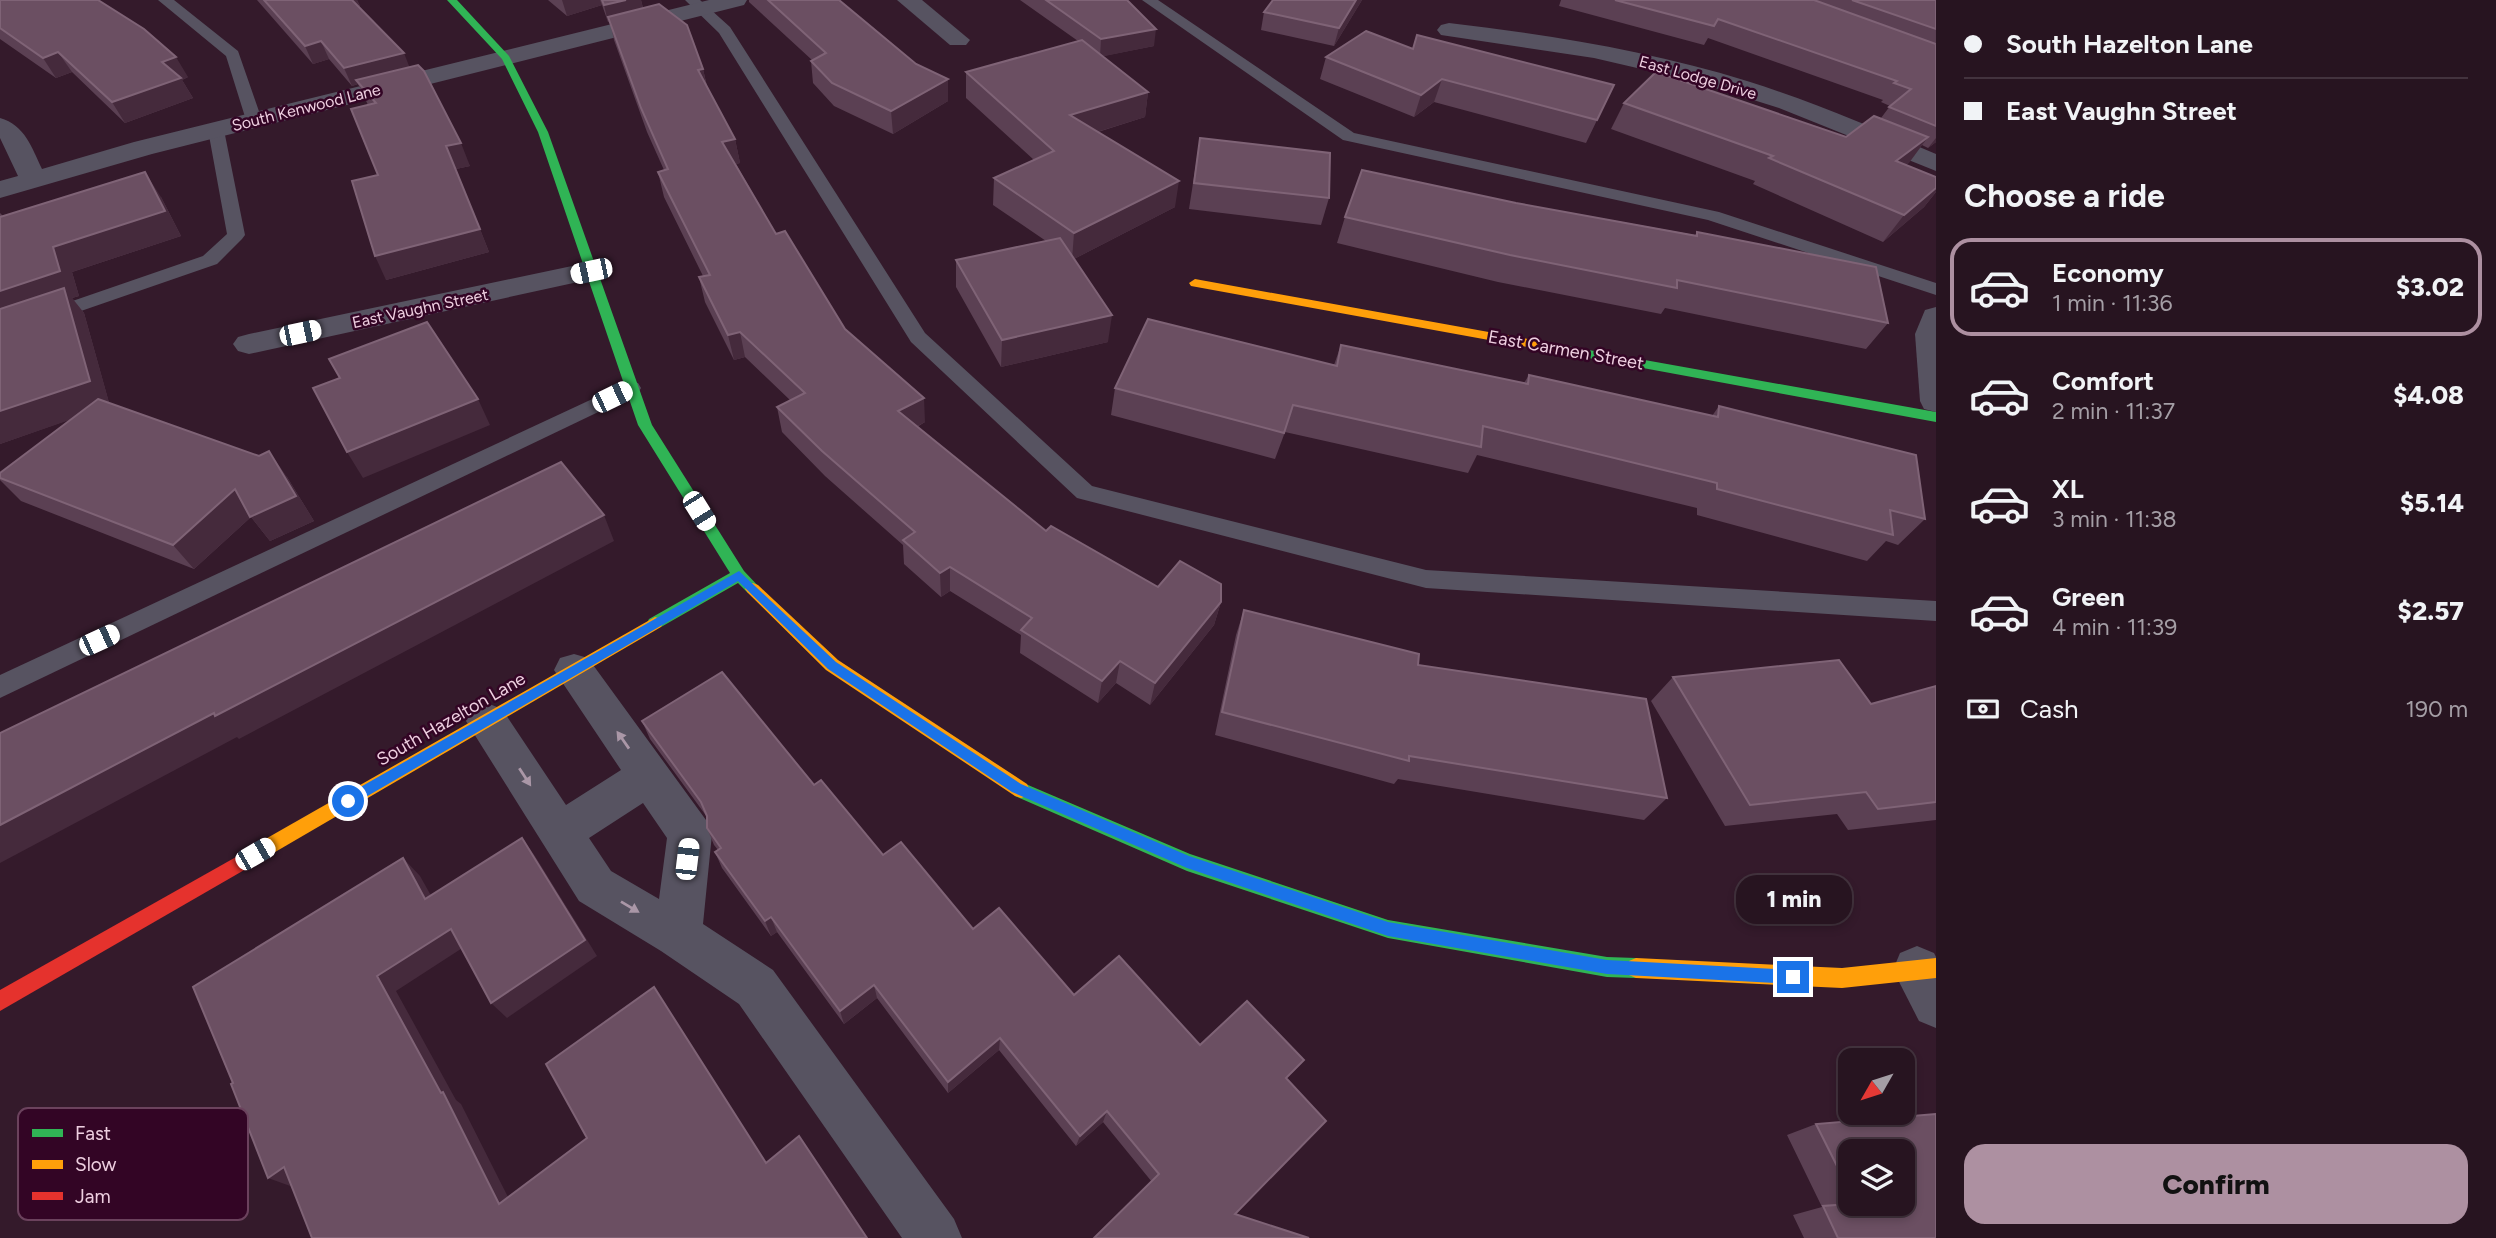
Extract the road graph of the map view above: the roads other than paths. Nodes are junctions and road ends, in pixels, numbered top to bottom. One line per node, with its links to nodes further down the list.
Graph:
1 (165, 0): 10 (lane)
2 (452, 0): 9 (street)
3 (736, 0): 6 (street, South Kenwood Lane)
4 (908, 0): 8 (street)
5 (1149, 0): 18 (lane)
6 (697, 4): 9 (street, South Kenwood Lane); 26 (lane)
7 (1449, 30): 13 (street, East Lodge Drive)
8 (958, 40)
9 (506, 58): 10 (street, South Kenwood Lane); 16 (street)
10 (254, 120): 12 (street, South Kenwood Lane)
11 (0, 126): 14 (street)
12 (216, 130): 14 (street, South Kenwood Lane); 20 (lane)
13 (1936, 163)
14 (33, 179): 15 (street, South Kenwood Lane)
15 (0, 190)
16 (591, 271): 21 (street, East Vaughn Street); 22 (street)
17 (1195, 283): 24 (street, East Carmen Street)
18 (1936, 289)
19 (1936, 317): 23 (street)
20 (0, 333)
21 (249, 344)
22 (631, 388): 25 (street); 28 (lane)
23 (1936, 401)
24 (1936, 417)
25 (739, 575): 27 (street, South Hazelton Lane); 33 (street)
26 (1936, 611)
27 (574, 670): 29 (street, South Hazelton Lane); 30 (street, one-way to 27)
28 (0, 687)
29 (487, 720): 31 (street, one-way to 31); 34 (street, South Hazelton Lane)
30 (648, 776): 31 (street); 32 (street)
31 (561, 832): 32 (street, one-way to 32)
32 (678, 935): 35 (street)
33 (1930, 980)
34 (0, 1002)
35 (934, 1238)

